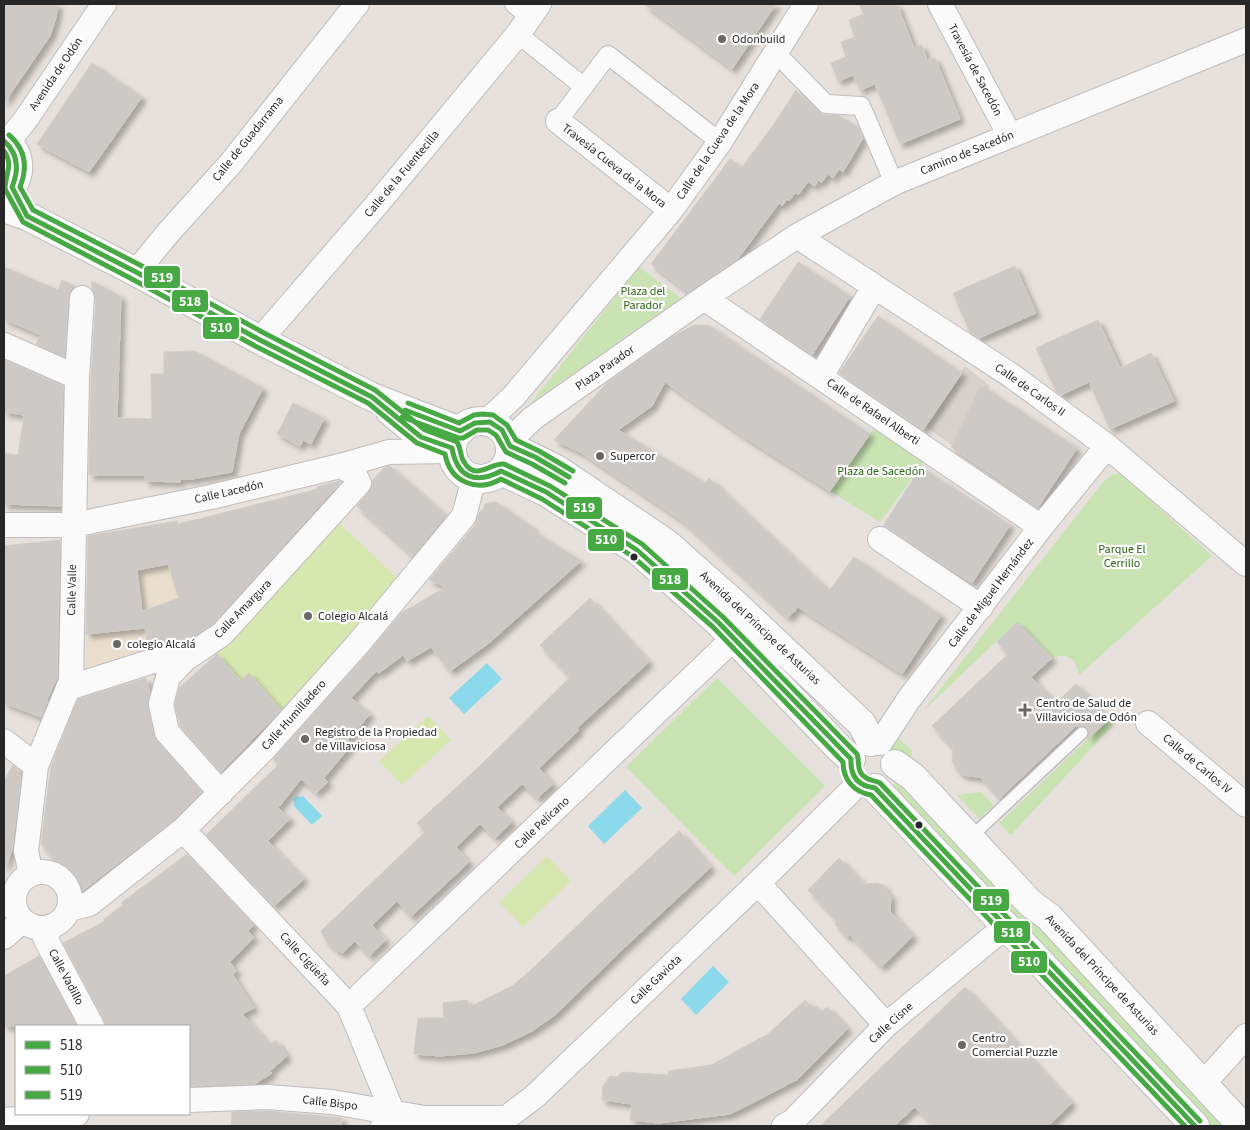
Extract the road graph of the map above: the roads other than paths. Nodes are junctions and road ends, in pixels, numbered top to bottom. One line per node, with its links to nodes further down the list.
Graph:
1 (104, 4): 11 (street, Avenida de Odón)
2 (357, 4): 17 (street, Calle de Guadarrama)
3 (806, 4): 7 (street, Calle de la Cueva de la Mora)
4 (940, 4): 10 (street, Travesía de Sacedón)
5 (525, 15): 8 (street); 21 (street, Calle de la Fuentecilla)
6 (1246, 40): 10 (street, Camino de Sacedón)
7 (776, 52): 12 (street, Calle de la Cueva de la Mora); 13 (street)
8 (584, 86): 9 (street); 12 (street)
9 (558, 121): 15 (street, Travesía Cueva de la Mora)
10 (1010, 136): 13 (street, Camino de Sacedón)
11 (6, 142): 14 (street)
12 (720, 142): 15 (street, Calle de la Cueva de la Mora)
13 (894, 183): 16 (street, Camino de Sacedón)
14 (12, 202): 17 (street)
15 (671, 210): 27 (street, Calle de la Cueva de la Mora)
16 (797, 236): 18 (street, Calle de Carlos II); 20 (street, Camino de Sacedón)
17 (136, 272): 21 (street)
18 (874, 287): 23 (street); 30 (street, Calle de Carlos II)
19 (82, 298): 24 (street, Calle Valle)
20 (704, 298): 23 (street, Calle de Rafael Alberti); 29 (street, Plaza Parador)
21 (260, 340): 25 (street)
22 (4, 345): 24 (street)
23 (821, 376): 37 (street, Calle de Rafael Alberti)
24 (77, 377): 36 (street, Calle Valle)
25 (372, 397): 26 (street); 28 (street)
26 (399, 418): 28 (street); 31 (street)
27 (487, 421): 28 (street); 29 (street)
28 (455, 443): 31 (street, Calle Lacedón); 34 (street)
29 (510, 443): 33 (street); 47 (street, Avenida del Príncipe de Asturias)
30 (1107, 446): 37 (street, Calle de Miguel Hernández); 39 (street, Calle de Carlos II)
31 (389, 452): 32 (street, Calle Lacedón)
32 (340, 466): 36 (street, Calle Lacedón); 42 (street, Calle Amargura)
33 (501, 471): 34 (street); 41 (street, Avenida del Príncipe de Asturias)
34 (474, 478): 49 (street, Calle Humilladero)
35 (4, 525): 36 (street, Calle Lacedón)
36 (73, 525): 43 (street, Calle Valle)
37 (1041, 527): 40 (street, Calle de Miguel Hernández)
38 (880, 539): 40 (street)
39 (1246, 563)
40 (981, 607): 47 (street, Calle de Miguel Hernández)
41 (734, 638): 47 (street, Avenida del Príncipe de Asturias); 60 (street, Calle Pelícano)
42 (185, 659): 43 (street); 49 (street)
43 (68, 688): 48 (street, Calle Valle)
44 (1148, 723): 50 (street, Calle de Carlos IV)
45 (1082, 733): 52 (lane)
46 (4, 741): 48 (street)
47 (872, 763): 52 (street, Avenida del Príncipe de Asturias); 54 (street, Calle Gaviota); 58 (street, Avenida del Príncipe de Asturias)
48 (36, 766): 53 (street, Calle Valle)
49 (221, 793): 51 (street, Calle Humilladero)
50 (1246, 805)
51 (184, 830): 55 (street, Calle Humilladero); 60 (street, Calle Cigüeña)
52 (969, 839): 64 (street, Avenida del Príncipe de Asturias)
53 (30, 874): 55 (street); 56 (street)
54 (758, 883): 62 (street); 67 (street, Calle Gaviota)
55 (69, 909): 57 (street)
56 (14, 915): 57 (street); 59 (street)
57 (51, 927): 61 (street, Calle Vadillo)
58 (1005, 927): 62 (street, Calle Cisne); 72 (street, Avenida del Príncipe de Asturias)
59 (4, 937)
60 (348, 1006): 68 (street, Calle Cigüeña)
61 (91, 1025)
62 (886, 1025): 71 (street, Calle Cisne)
63 (1246, 1036): 64 (street)
64 (1203, 1084): 73 (street, Avenida del Príncipe de Asturias)
65 (190, 1100): 68 (street, Calle Bispo)
66 (65, 1115): 69 (street)
67 (427, 1118): 68 (street, Calle Bispo); 70 (street, Calle Bispo)
68 (387, 1119)
69 (4, 1120)
70 (470, 1126)
71 (784, 1126)
72 (1195, 1126)
73 (1242, 1126)

